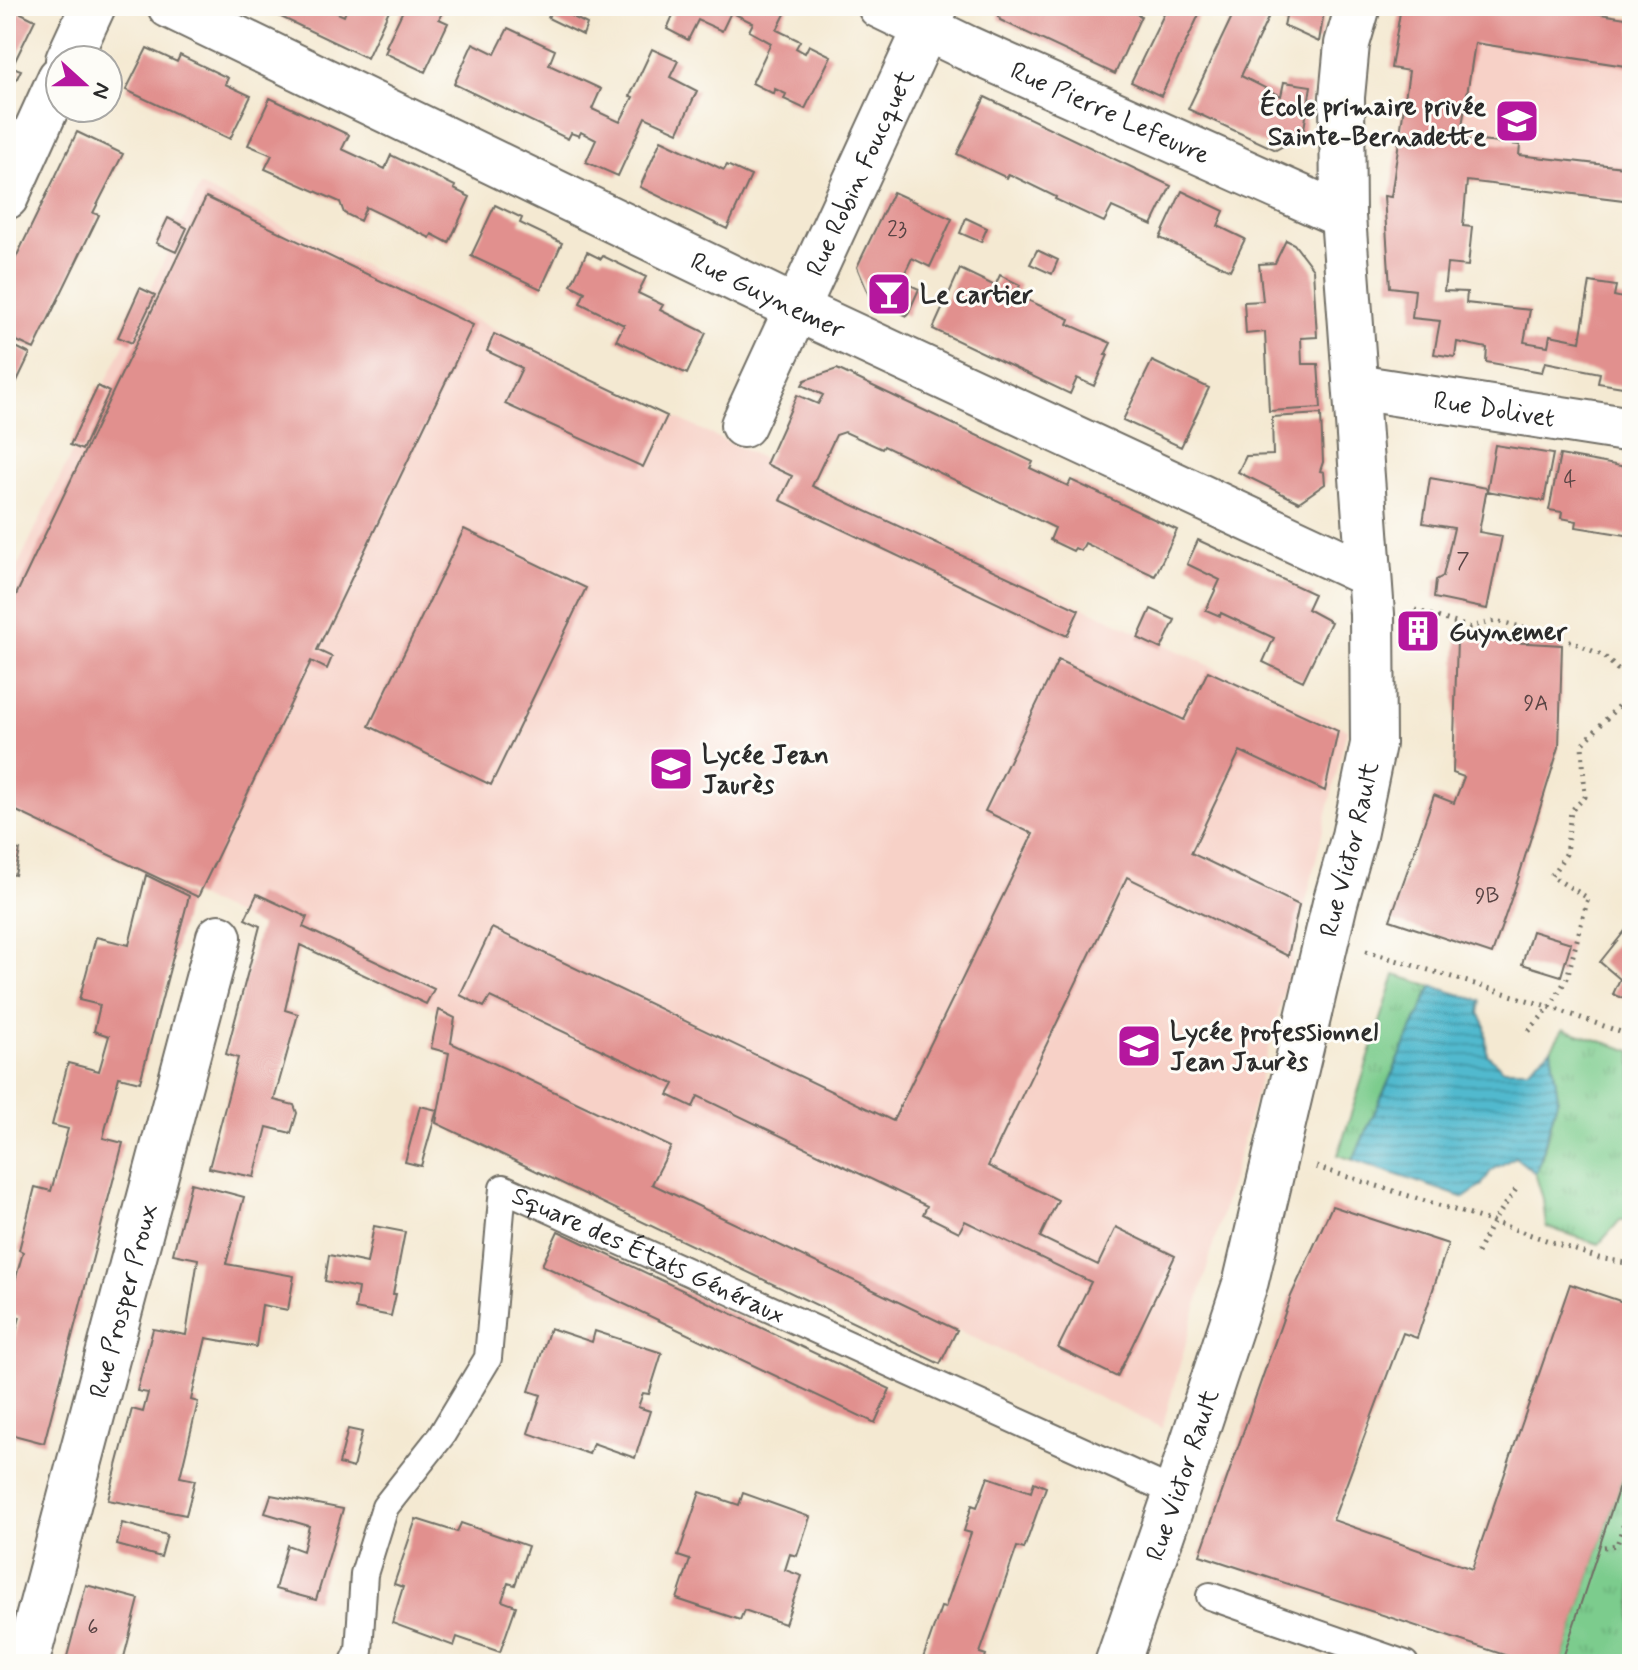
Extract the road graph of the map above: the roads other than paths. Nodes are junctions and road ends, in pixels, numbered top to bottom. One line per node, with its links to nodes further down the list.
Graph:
1 (93, 6): 6 (street)
2 (170, 6): 10 (street, Rue Guynemer)
3 (880, 6): 5 (street, Rue Pierre Lefeuvre)
4 (1358, 6): 9 (street, Rue Victor Rault)
5 (932, 17): 9 (street, Rue Pierre Lefeuvre); 10 (street, Rue Robin Foucquet)
6 (75, 44)
7 (44, 113): 8 (street)
8 (6, 197)
9 (1343, 216): 11 (street, Rue Victor Rault)
10 (797, 309): 12 (street, Rue Robin Foucquet); 14 (street, Rue Guynemer)
11 (1356, 387): 13 (street, Rue Dolivet); 14 (street, Rue Victor Rault)
12 (743, 425)
13 (1632, 430)
14 (1369, 575): 16 (street, Rue Victor Rault)
15 (219, 937): 18 (street, Rue Prosper Proux)
16 (1176, 1493): 19 (lane, Square des États Généraux); 20 (street, Rue Victor Rault)
17 (1210, 1596): 21 (lane)
18 (20, 1659)
19 (353, 1664)
20 (1117, 1664)
21 (1405, 1664)

